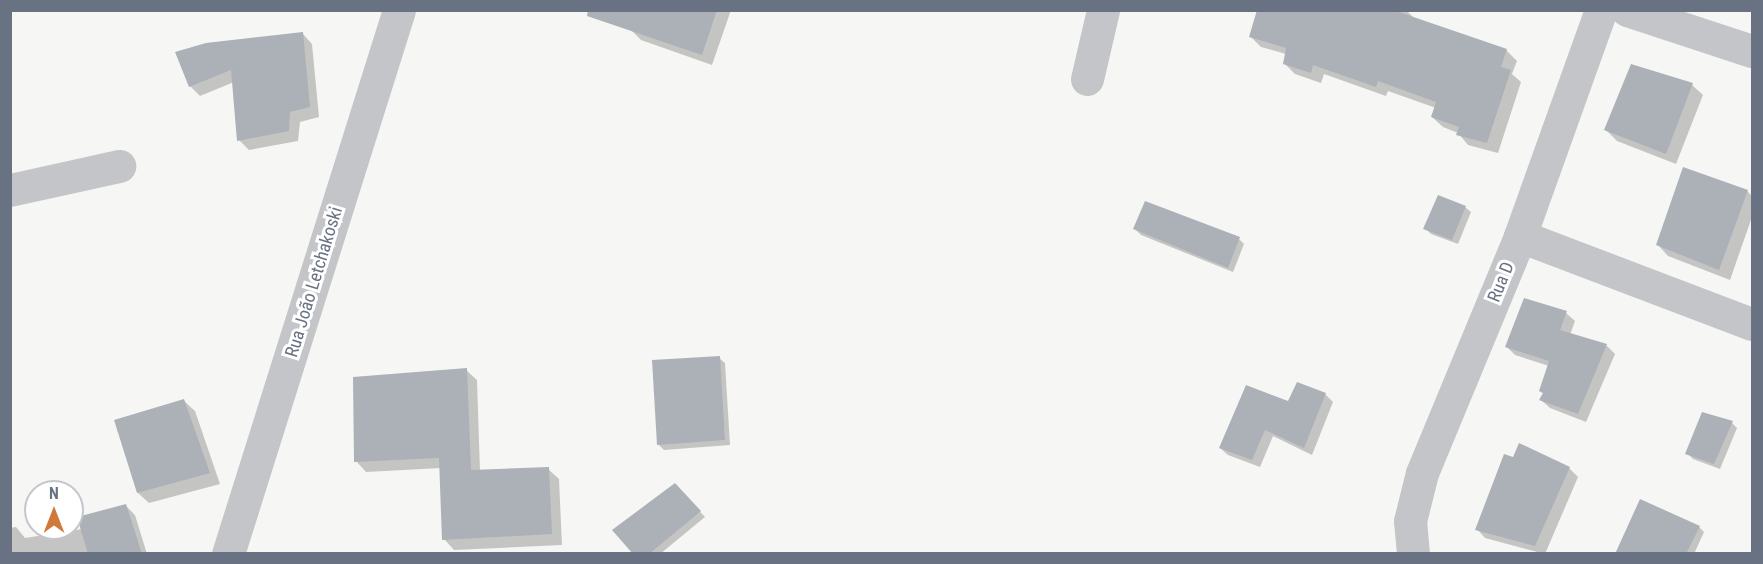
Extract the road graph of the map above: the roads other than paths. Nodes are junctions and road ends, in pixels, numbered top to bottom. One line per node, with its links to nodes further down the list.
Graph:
1 (399, 10): 11 (street, Rua João Letchakoski)
2 (1103, 10): 6 (street)
3 (1601, 10): 9 (street, Rua D)
4 (1627, 10): 5 (street)
5 (1752, 51)
6 (1087, 79)
7 (118, 166): 8 (street)
8 (10, 190)
9 (1520, 236): 10 (street); 12 (street, Rua D)
10 (1752, 324)
11 (228, 554)
12 (1413, 554)

